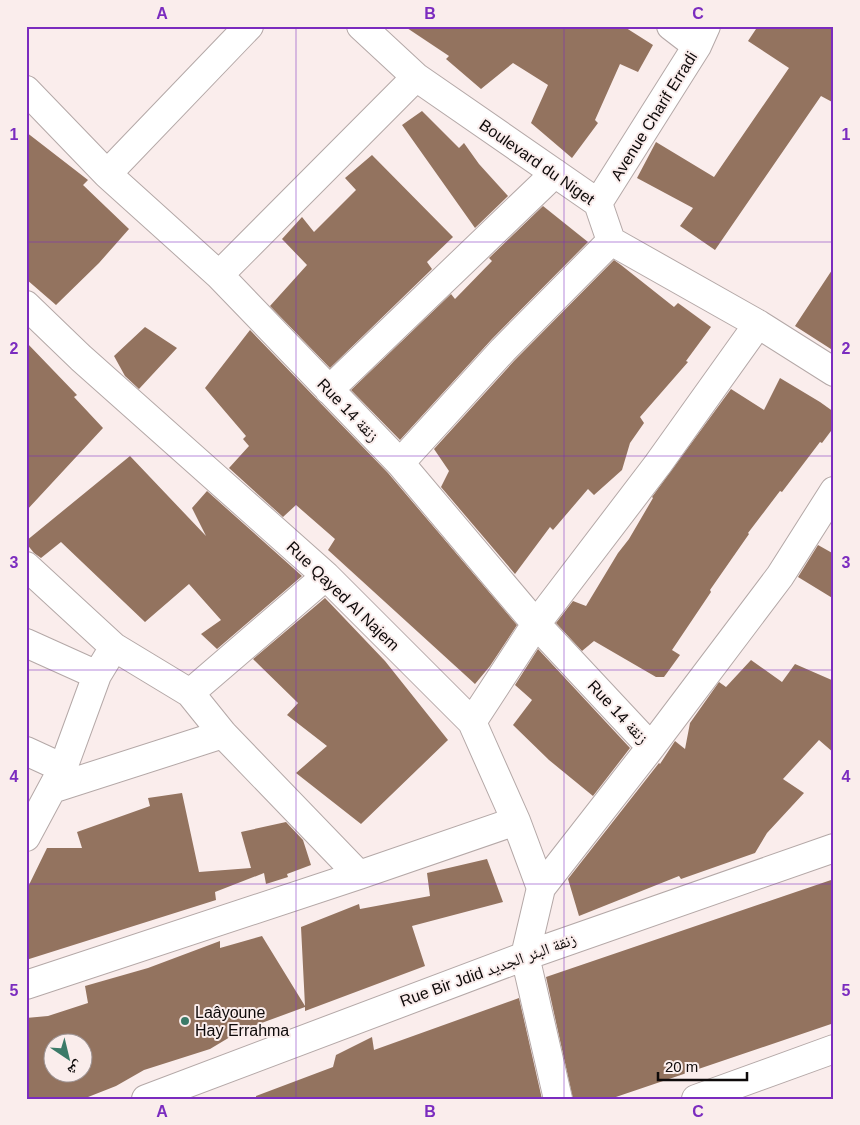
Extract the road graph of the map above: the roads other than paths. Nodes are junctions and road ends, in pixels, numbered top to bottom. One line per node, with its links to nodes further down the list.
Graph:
1 (248, 26): 8 (street)
2 (361, 26): 5 (street, Boulevard du Niget)
3 (671, 26): 4 (street)
4 (702, 36): 9 (street, Avenue Charif Erradi)
5 (416, 77): 7 (street, Boulevard du Niget); 11 (street)
6 (26, 90): 8 (street, Rue 14 زنقة)
7 (555, 173): 9 (street, Boulevard du Niget); 15 (street)
8 (107, 174): 11 (street, Rue 14 زنقة)
9 (598, 204): 10 (street, Boulevard du Niget)
10 (610, 241): 13 (street); 16 (street)
11 (219, 276): 15 (street, Rue 14 زنقة)
12 (26, 305): 19 (street, Rue Qayed Al Najem)
13 (758, 324): 14 (street); 20 (street)
14 (834, 372)
15 (329, 390): 16 (street, Rue 14 زنقة)
16 (400, 463): 20 (street, Rue 14 زنقة)
17 (834, 491): 27 (street)
18 (26, 566): 22 (street)
19 (326, 576): 24 (street); 25 (street, Rue Qayed Al Najem)
20 (536, 624): 25 (street); 27 (street, Rue 14 زنقة)
21 (26, 643): 23 (street)
22 (114, 647): 23 (street); 24 (street)
23 (97, 675): 29 (street)
24 (190, 693): 26 (street)
25 (472, 722): 30 (street, Rue Qayed Al Najem)
26 (224, 734): 29 (street); 33 (street)
27 (651, 747): 34 (street)
28 (26, 751): 29 (street)
29 (58, 778): 31 (street)
30 (516, 821): 33 (street); 34 (street, Rue Qayed Al Najem)
31 (26, 837)
32 (834, 848): 35 (street, Rue Bir Jdid زنقة البئر الجديد)
33 (359, 875): 36 (street)
34 (541, 888): 35 (street)
35 (525, 956): 38 (street, Rue Bir Jdid زنقة البئر الجديد); 39 (street)
36 (26, 985)
37 (834, 1049): 40 (street)
38 (146, 1099)
39 (558, 1099)
40 (696, 1099)

